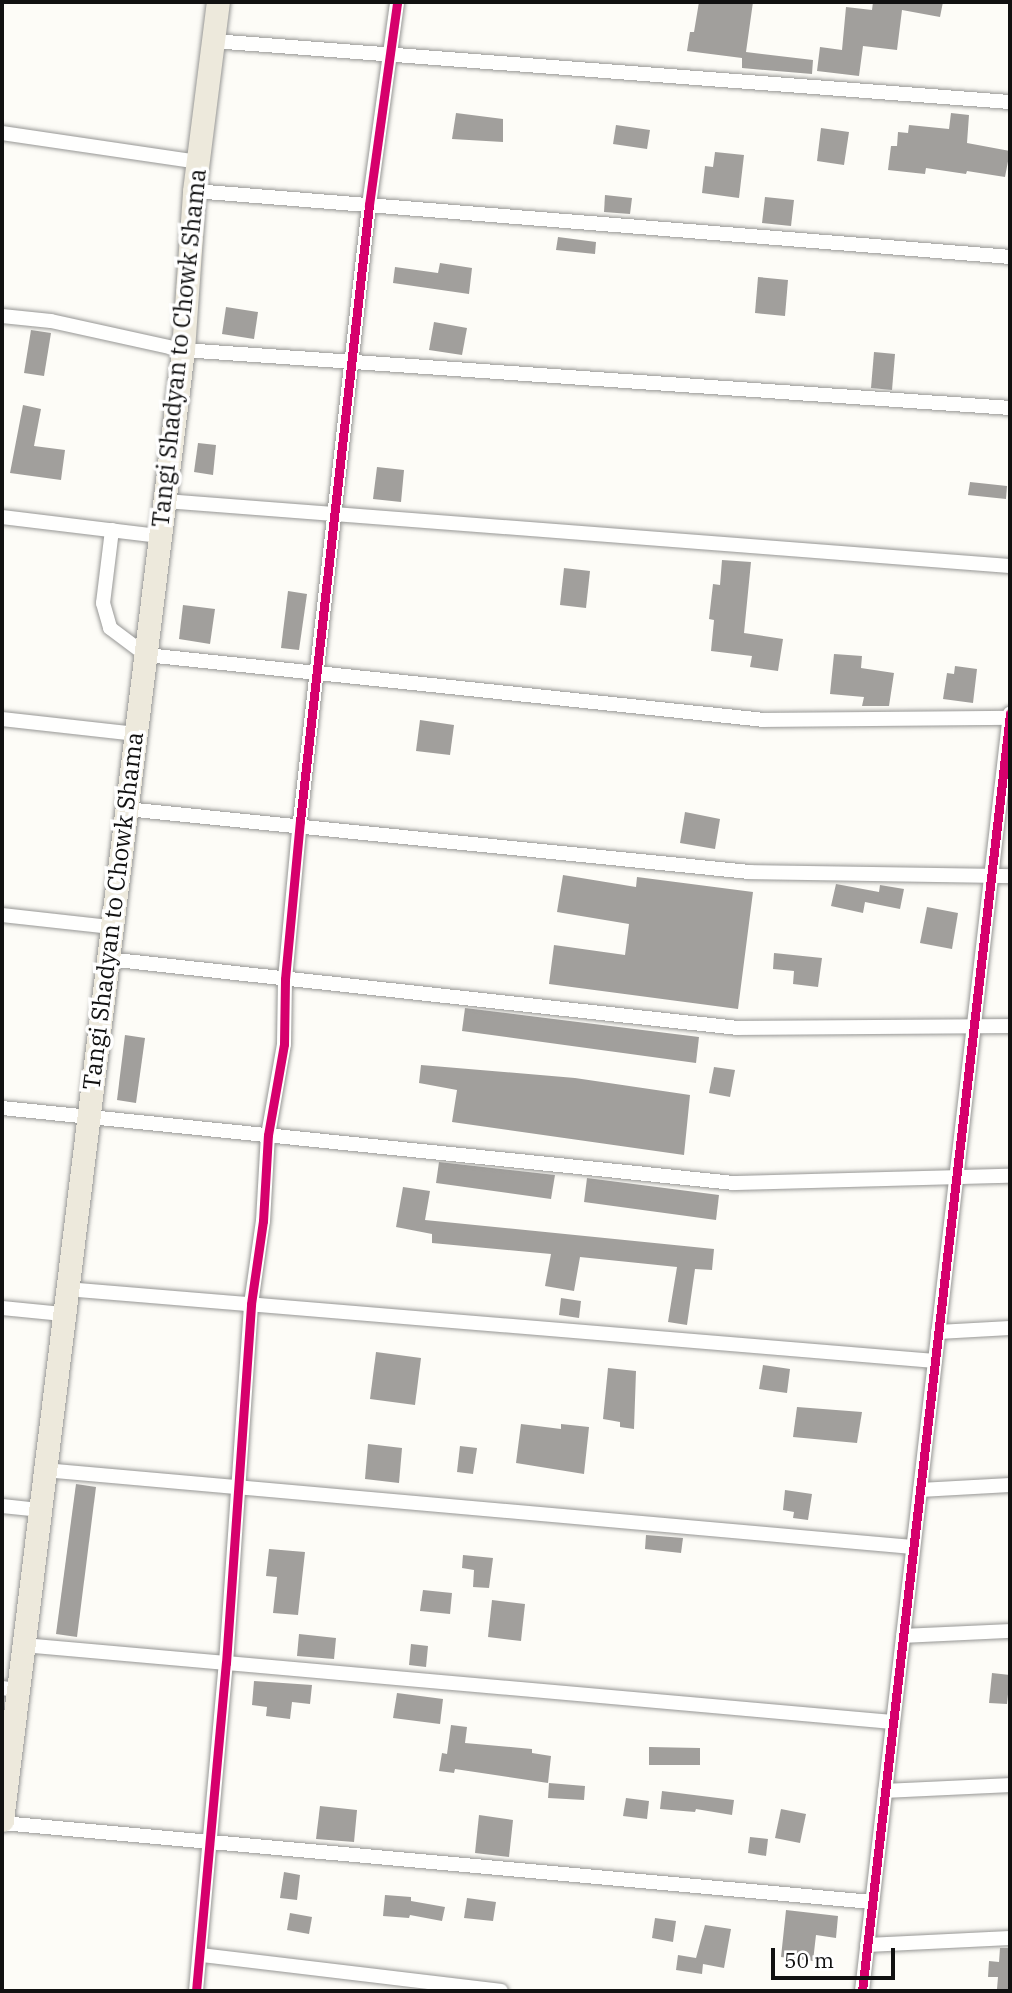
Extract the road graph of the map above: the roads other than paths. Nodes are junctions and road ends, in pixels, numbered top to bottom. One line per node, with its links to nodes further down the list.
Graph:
1 (218, 2): 3 (main road, Tangi Shadyan to Chowk Shama)
2 (397, 2): 4 (street)
3 (213, 41): 4 (street); 7 (main road, Tangi Shadyan to Chowk Shama)
4 (391, 55): 5 (street); 9 (street)
5 (1010, 102)
6 (2, 132): 7 (street)
7 (198, 162): 8 (main road, Tangi Shadyan to Chowk Shama)
8 (194, 191): 9 (street); 12 (main road, Tangi Shadyan to Chowk Shama)
9 (369, 205): 10 (street); 13 (street)
10 (1010, 257)
11 (2, 316): 12 (street)
12 (183, 350): 13 (street); 15 (main road, Tangi Shadyan to Chowk Shama)
13 (352, 362): 14 (street); 16 (street)
14 (1010, 408)
15 (165, 500): 16 (street); 19 (main road, Tangi Shadyan to Chowk Shama)
16 (336, 514): 20 (street); 22 (street)
17 (2, 517): 18 (street)
18 (112, 530): 19 (street); 21 (street)
19 (160, 536): 21 (main road, Tangi Shadyan to Chowk Shama)
20 (1010, 566)
21 (146, 655): 22 (street); 25 (main road, Tangi Shadyan to Chowk Shama)
22 (318, 673): 23 (street); 27 (street)
23 (1010, 717): 29 (street)
24 (2, 719): 25 (street)
25 (136, 734): 26 (main road, Tangi Shadyan to Chowk Shama)
26 (126, 809): 27 (street); 31 (main road, Tangi Shadyan to Chowk Shama)
27 (300, 827): 29 (street); 33 (street)
28 (1010, 876): 29 (street)
29 (991, 877): 35 (street)
30 (2, 915): 31 (street)
31 (111, 927): 32 (main road, Tangi Shadyan to Chowk Shama)
32 (107, 959): 33 (street); 37 (main road, Tangi Shadyan to Chowk Shama)
33 (285, 979): 35 (street); 38 (street)
34 (1010, 1026): 35 (street)
35 (974, 1028): 40 (street)
36 (2, 1108): 37 (street)
37 (87, 1117): 38 (street); 41 (main road, Tangi Shadyan to Chowk Shama)
38 (268, 1135): 40 (street); 42 (street)
39 (1010, 1176): 40 (street)
40 (956, 1179): 46 (street)
41 (66, 1289): 42 (street); 44 (main road, Tangi Shadyan to Chowk Shama)
42 (251, 1304): 47 (street); 50 (street)
43 (2, 1308): 44 (street)
44 (63, 1314): 48 (main road, Tangi Shadyan to Chowk Shama)
45 (1010, 1328): 46 (street)
46 (938, 1332): 47 (street)
47 (935, 1361): 51 (street)
48 (44, 1470): 50 (street); 53 (main road, Tangi Shadyan to Chowk Shama)
49 (1010, 1485): 51 (street)
50 (236, 1489): 54 (street); 58 (street)
51 (920, 1490): 54 (street)
52 (2, 1506): 53 (street)
53 (39, 1510): 57 (main road, Tangi Shadyan to Chowk Shama)
54 (913, 1547): 56 (street)
55 (1010, 1631): 56 (street)
56 (903, 1636): 60 (street)
57 (23, 1645): 58 (street); 59 (main road, Tangi Shadyan to Chowk Shama)
58 (226, 1663): 60 (street); 64 (street)
59 (9, 1689): 63 (main road, Tangi Shadyan to Chowk Shama)
60 (893, 1721): 62 (street)
61 (1010, 1784): 62 (street)
62 (885, 1791): 65 (street)
63 (2, 1822): 64 (street)
64 (209, 1842): 65 (street); 68 (street)
65 (872, 1902): 67 (street)
66 (1010, 1938): 67 (street)
67 (867, 1945): 71 (street)
68 (201, 1955): 69 (street); 70 (street)
69 (196, 1991)
70 (501, 1991)
71 (862, 1991)

